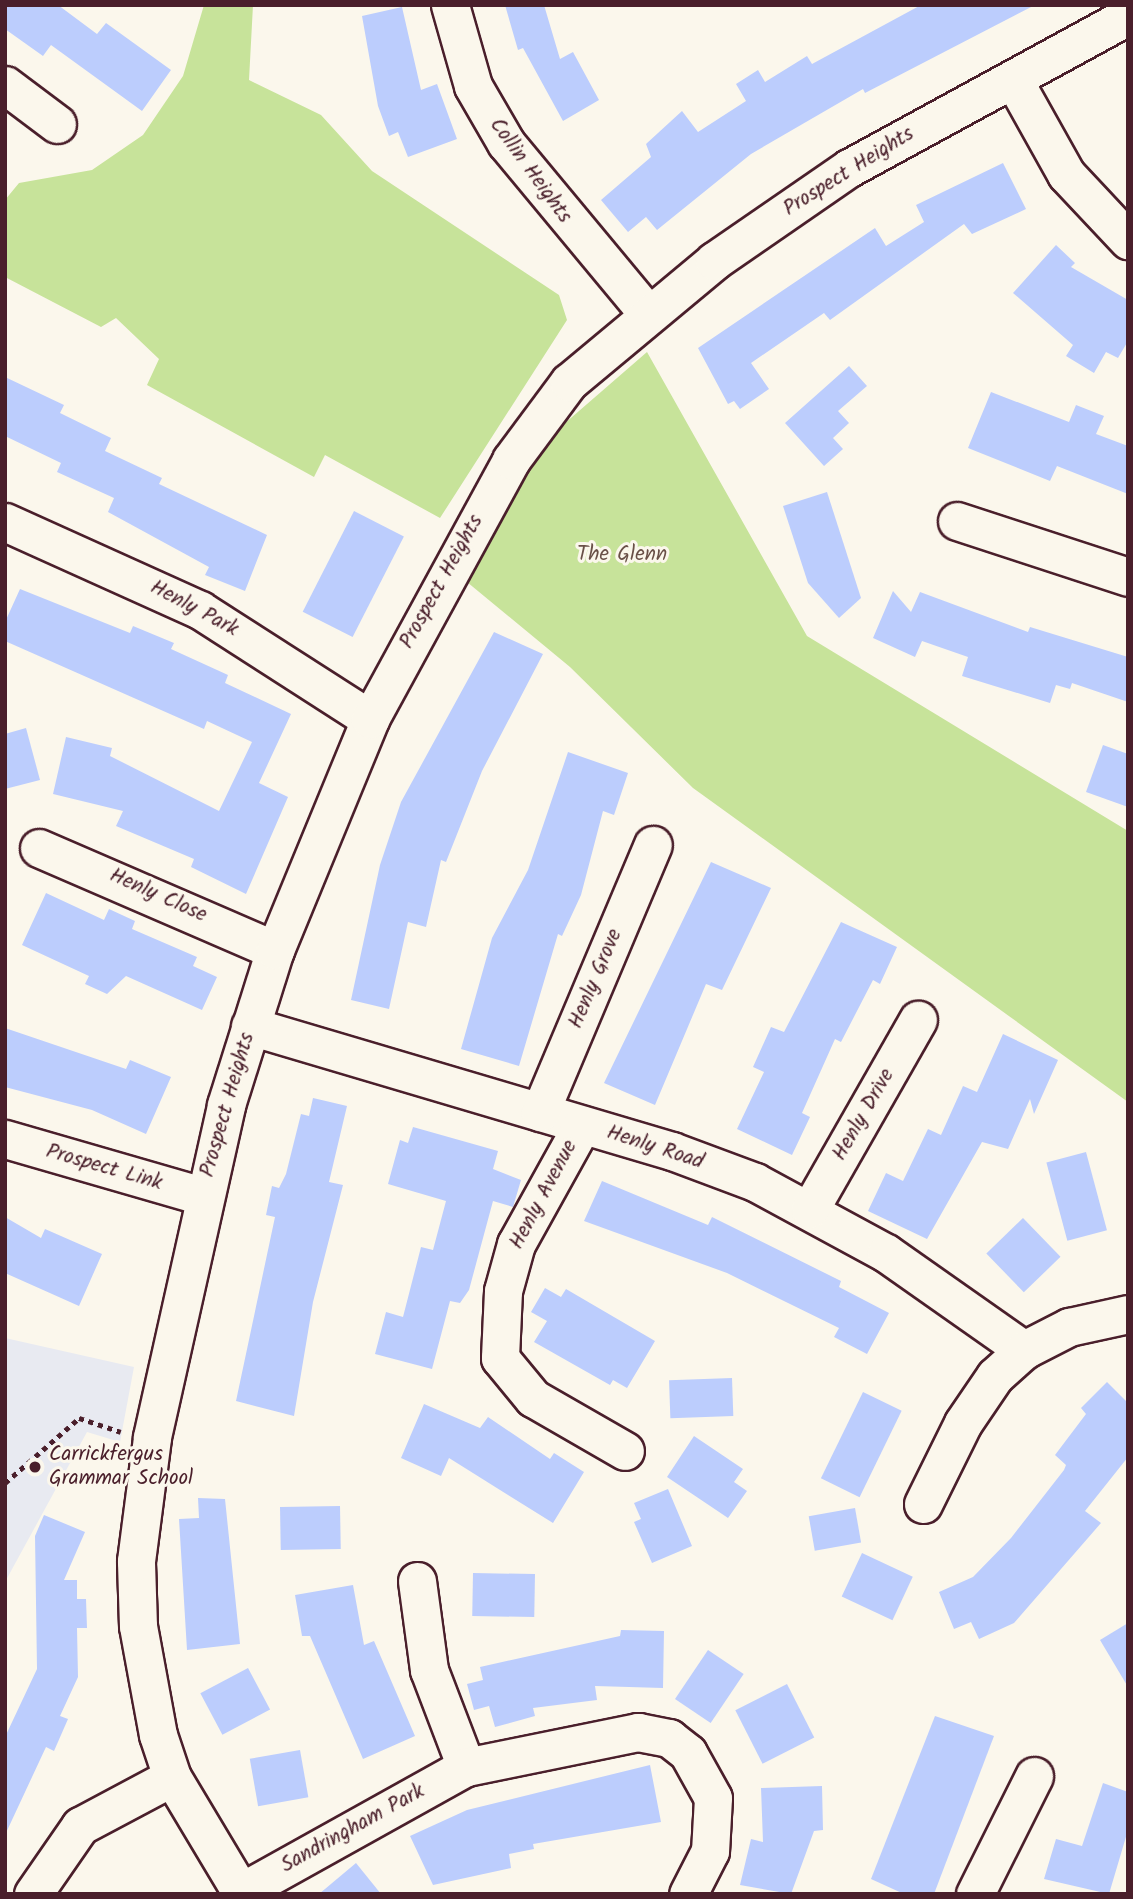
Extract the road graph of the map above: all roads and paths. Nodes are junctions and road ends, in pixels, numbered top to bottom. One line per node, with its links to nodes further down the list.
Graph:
1 (450, 5): 7 (street, Collin Heights)
2 (1128, 16): 3 (street, Prospect Heights)
3 (1013, 79): 6 (street); 7 (street, Prospect Heights)
4 (5, 85): 5 (street)
5 (57, 124)
6 (1128, 240)
7 (648, 314): 11 (street, Prospect Heights)
8 (957, 521): 10 (street)
9 (5, 522): 11 (street, Henly Park)
10 (1128, 577)
11 (370, 719): 14 (street, Prospect Heights)
12 (653, 845): 17 (street, Henly Grove)
13 (39, 848): 14 (street, Henly Close)
14 (275, 950): 16 (street, Prospect Heights)
15 (918, 1020): 21 (street, Henly Drive)
16 (250, 1026): 17 (street, Henly Road); 20 (street, Prospect Heights)
17 (540, 1112): 18 (street, Henly Road)
18 (582, 1125): 21 (street, Henly Road); 25 (street, Henly Avenue)
19 (5, 1139): 20 (street, Prospect Link)
20 (203, 1196): 24 (street, Prospect Heights)
21 (810, 1209): 23 (street, Henly Road)
22 (1128, 1314): 23 (street)
23 (1024, 1350): 27 (street)
24 (152, 1437): 26 (path); 31 (street, Prospect Heights)
25 (625, 1451)
26 (5, 1483)
27 (923, 1504)
28 (417, 1581): 29 (street)
29 (466, 1767): 32 (street, Sandringham Park); 34 (street, Sandringham Park)
30 (1034, 1776): 35 (street)
31 (172, 1777): 32 (street, Prospect Heights); 33 (street)
32 (241, 1893)
33 (33, 1894)
34 (688, 1894)
35 (975, 1894)

